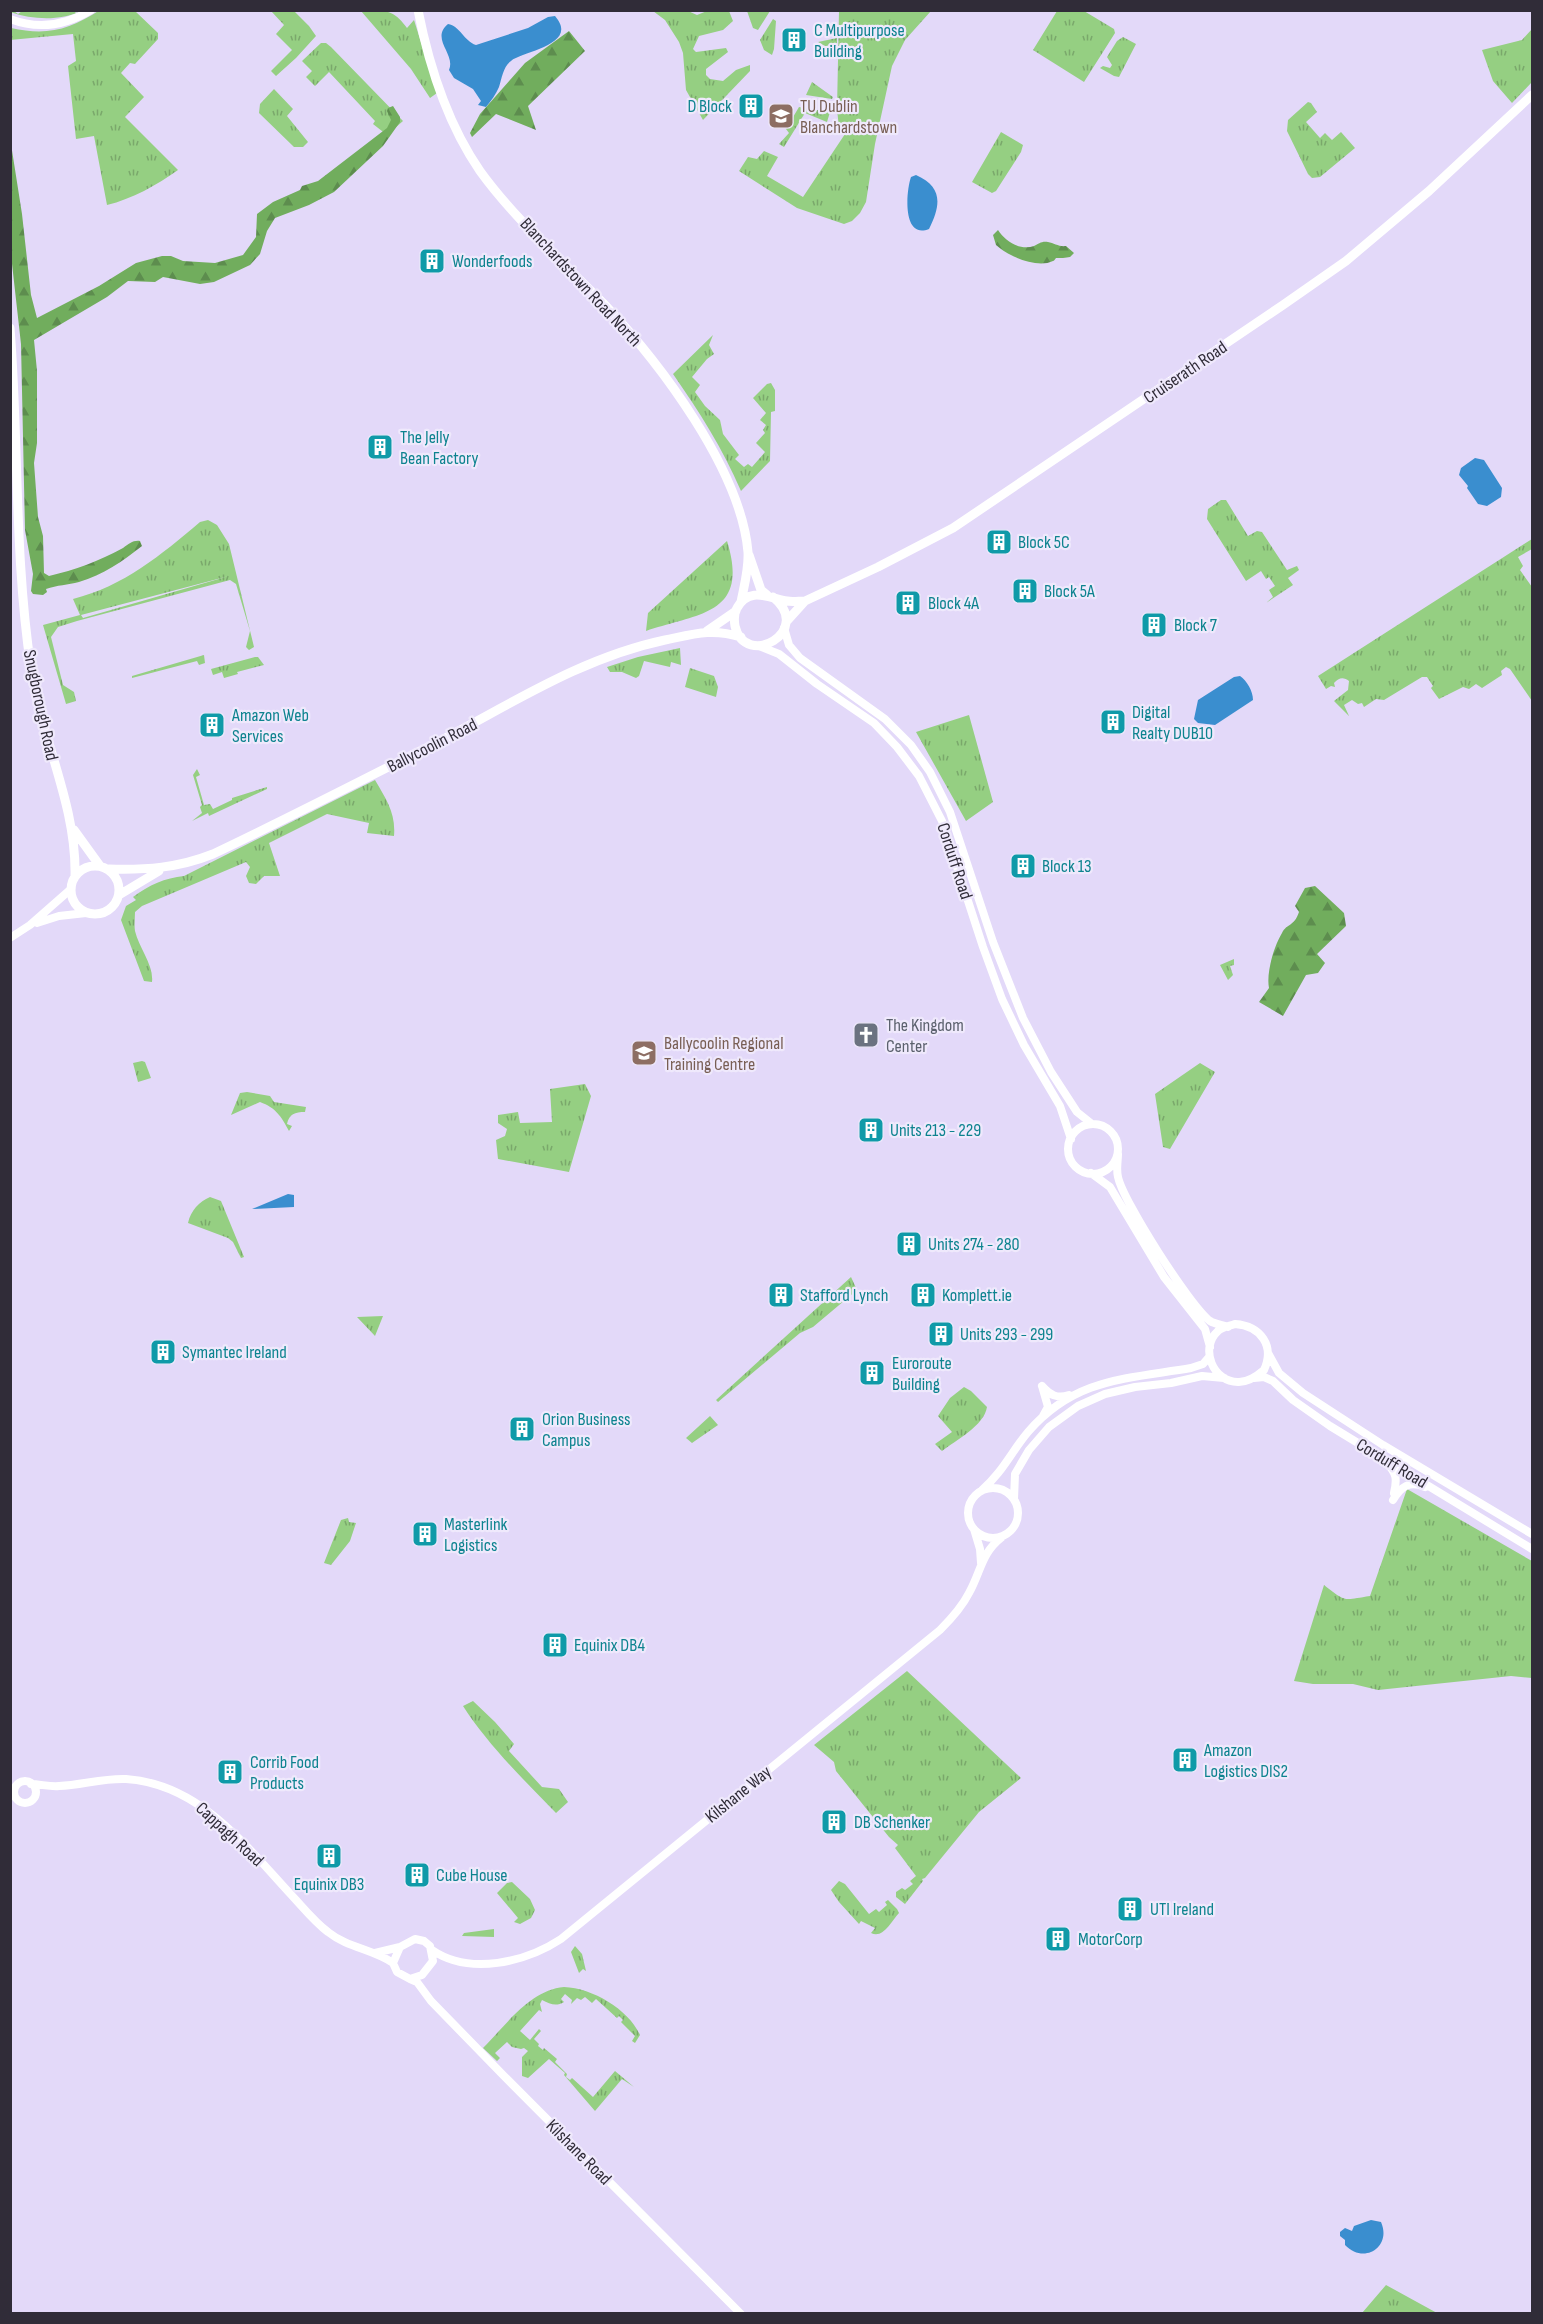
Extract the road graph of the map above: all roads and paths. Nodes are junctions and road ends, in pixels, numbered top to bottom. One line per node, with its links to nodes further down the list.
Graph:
1 (91, 10): 3 (street)
2 (418, 10): 6 (main road, Blanchardstown Road North)
3 (10, 19)
4 (1533, 95): 8 (main road, Cruiserath Road)
5 (10, 328): 15 (main road, Snugborough Road)
6 (748, 553): 7 (main road, Blanchardstown Road North); 9 (main road, Blanchardstown Road North)
7 (770, 596): 8 (main road); 9 (main road); 11 (main road)
8 (805, 601): 11 (main road, Cruiserath Road)
9 (741, 602): 10 (main road)
10 (736, 611): 12 (main road, Ballycoolin Road); 13 (main road)
11 (785, 625): 14 (main road); 24 (street, Corduff Road)
12 (707, 631): 13 (main road, Ballycoolin Road); 17 (main road, Ballycoolin Road)
13 (741, 637): 14 (main road)
14 (759, 646): 25 (street, Corduff Road)
15 (73, 828): 16 (main road, Snugborough Road); 18 (main road, Snugborough Road)
16 (104, 868): 17 (main road, Ballycoolin Road); 18 (main road); 20 (main road)
17 (161, 869): 20 (main road, Ballycoolin Road)
18 (75, 877): 19 (main road)
19 (71, 889): 21 (main road); 22 (street)
20 (119, 895): 21 (main road)
21 (86, 913): 22 (street)
22 (30, 926): 23 (street)
23 (10, 938)
24 (1092, 1124): 25 (street); 26 (street)
25 (1071, 1139): 27 (street)
26 (1118, 1154): 27 (street); 28 (street)
27 (1091, 1173): 29 (street)
28 (1228, 1327): 29 (street); 30 (street)
29 (1210, 1347): 31 (street)
30 (1268, 1353): 33 (street); 41 (street, Corduff Road)
31 (1209, 1357): 32 (street); 34 (street)
32 (1224, 1378): 33 (street); 38 (street)
33 (1254, 1378): 36 (street, Corduff Road)
34 (1082, 1391): 35 (street); 35 (street)
35 (1042, 1417): 37 (street)
36 (1355, 1441): 39 (street, Corduff Road); 39 (street)
37 (982, 1490): 38 (street); 40 (street)
38 (1014, 1499): 42 (street)
39 (1474, 1513): 43 (street, Corduff Road)
40 (974, 1530): 42 (street); 44 (street)
41 (1533, 1533)
42 (1002, 1536): 44 (street, Kilshane Way)
43 (1533, 1549)
44 (981, 1563): 53 (street, Kilshane Way)
45 (15, 1783): 46 (street, Cappagh Road); 48 (street, Cappagh Road)
46 (32, 1784): 47 (street, Cappagh Road); 49 (street)
47 (56, 1786): 49 (street, Cappagh Road); 52 (street, Cappagh Road)
48 (12, 1793): 49 (street, Cappagh Road)
49 (35, 1796)
50 (400, 1947): 51 (street); 52 (street); 54 (street)
51 (432, 1950): 53 (street, Kilshane Way); 55 (street)
52 (375, 1953): 54 (street, Cappagh Road)
53 (455, 1960): 55 (street, Kilshane Way)
54 (393, 1963): 57 (street)
55 (430, 1967): 56 (street)
56 (422, 1975): 57 (street); 58 (street)
57 (410, 1979): 58 (street, Kilshane Road)
58 (422, 1988): 59 (street, Kilshane Road)
59 (741, 2313)

